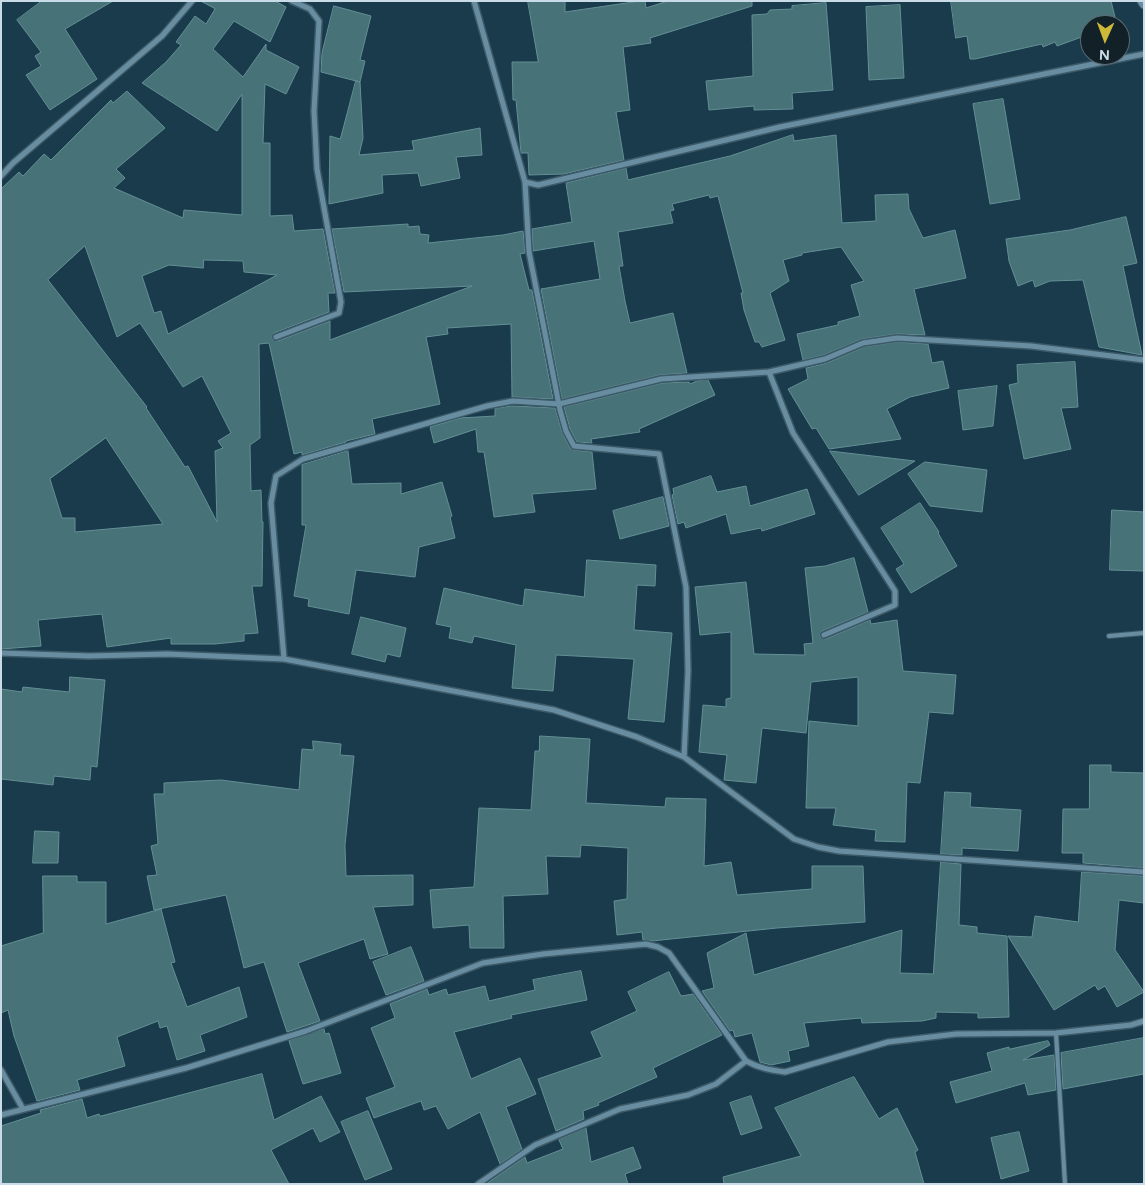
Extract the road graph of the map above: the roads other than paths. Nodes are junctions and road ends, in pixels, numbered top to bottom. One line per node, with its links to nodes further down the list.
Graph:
1 (192, 1): 5 (street)
2 (292, 1): 7 (street)
3 (474, 1): 6 (street)
4 (1144, 54): 6 (street)
5 (1, 176)
6 (525, 182): 10 (street)
7 (276, 336)
8 (1144, 360): 9 (street)
9 (768, 372): 10 (street); 12 (street)
10 (559, 404): 15 (street); 16 (street)
11 (1144, 633): 13 (lane)
12 (824, 635)
13 (1109, 636)
14 (1, 653): 15 (street)
15 (284, 659): 16 (street)
16 (684, 757): 17 (street)
17 (1144, 872)
18 (1144, 1022): 19 (street)
19 (1056, 1033): 20 (street); 25 (lane)
20 (746, 1061): 22 (street); 24 (street)
21 (1, 1070): 22 (street)
22 (23, 1109): 23 (street)
23 (1, 1115)
24 (478, 1184)
25 (1066, 1184)

